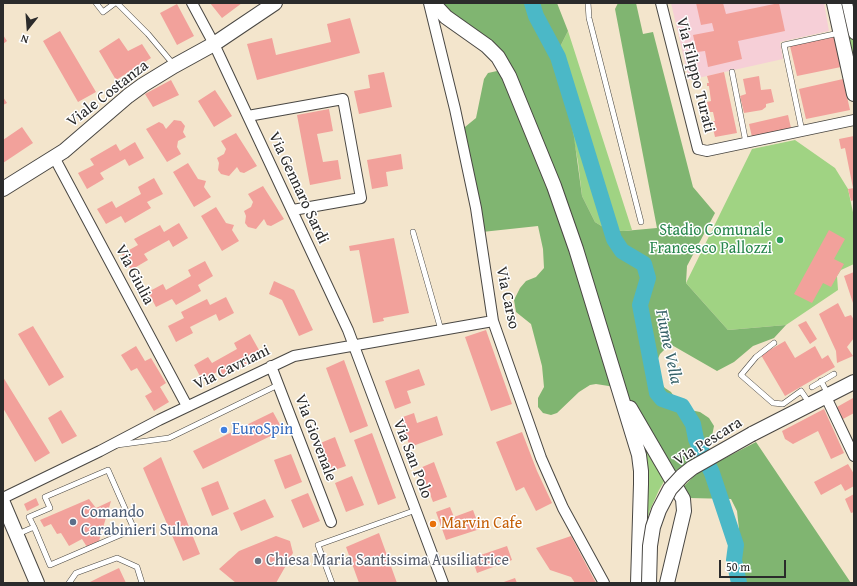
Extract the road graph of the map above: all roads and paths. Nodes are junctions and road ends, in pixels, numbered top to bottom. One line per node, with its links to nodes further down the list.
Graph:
1 (96, 3): 2 (lane)
2 (116, 3): 13 (lane)
3 (192, 3): 12 (street, Via Gennaro Sardi)
4 (275, 3): 12 (street, Viale Costanza)
5 (429, 3): 25 (street, Via Carso)
6 (433, 3): 35 (street)
7 (588, 3): 23 (lane)
8 (662, 3): 19 (street, Via Filippo Turati)
9 (834, 3): 11 (street)
10 (847, 3): 11 (street)
11 (847, 33): 15 (street); 18 (lane)
12 (214, 44): 13 (street, Viale Costanza); 16 (street, Via Gennaro Sardi)
13 (174, 66): 20 (street, Viale Costanza)
14 (732, 72): 19 (lane)
15 (854, 94)
16 (248, 116): 22 (street, Via Gennaro Sardi); 22 (street)
17 (854, 120): 18 (street)
18 (802, 131): 19 (street)
19 (746, 143)
20 (54, 157): 21 (street, Viale Costanza); 38 (street, Via Giulia)
21 (3, 189)
22 (293, 210): 28 (street, Via Gennaro Sardi)
23 (641, 222)
24 (413, 232): 26 (lane)
25 (493, 321): 26 (street, Via Cavriani); 52 (street, Via Carso)
26 (441, 330): 28 (street, Via Cavriani)
27 (774, 343): 37 (lane)
28 (354, 345): 29 (street, Via Cavriani); 43 (street, Via San Polo)
29 (271, 366): 33 (street, Via Giovenale); 38 (street, Via Cavriani)
30 (834, 374): 31 (lane)
31 (821, 381): 34 (lane); 36 (lane)
32 (854, 382): 36 (street, Via Pescara)
33 (278, 385): 39 (lane); 44 (street, Via Giovenale)
34 (812, 386)
35 (619, 390): 53 (street); 55 (street)
36 (827, 396): 37 (street, Via Pescara); 40 (street)
37 (810, 405): 54 (street, Via Pescara, bridge)
38 (188, 406): 39 (street, Via Cavriani)
39 (110, 446): 41 (street, Via Cavriani)
40 (854, 456)
41 (3, 498)
42 (3, 503): 46 (street)
43 (416, 510): 50 (lane); 51 (street, Via San Polo)
44 (331, 522)
45 (34, 527): 45 (lane); 46 (lane)
46 (17, 535): 47 (street)
47 (37, 583)
48 (69, 583): 49 (lane)
49 (142, 583)
50 (332, 583)
51 (442, 583)
52 (604, 583)
53 (638, 583)
54 (648, 583)
55 (667, 583)

